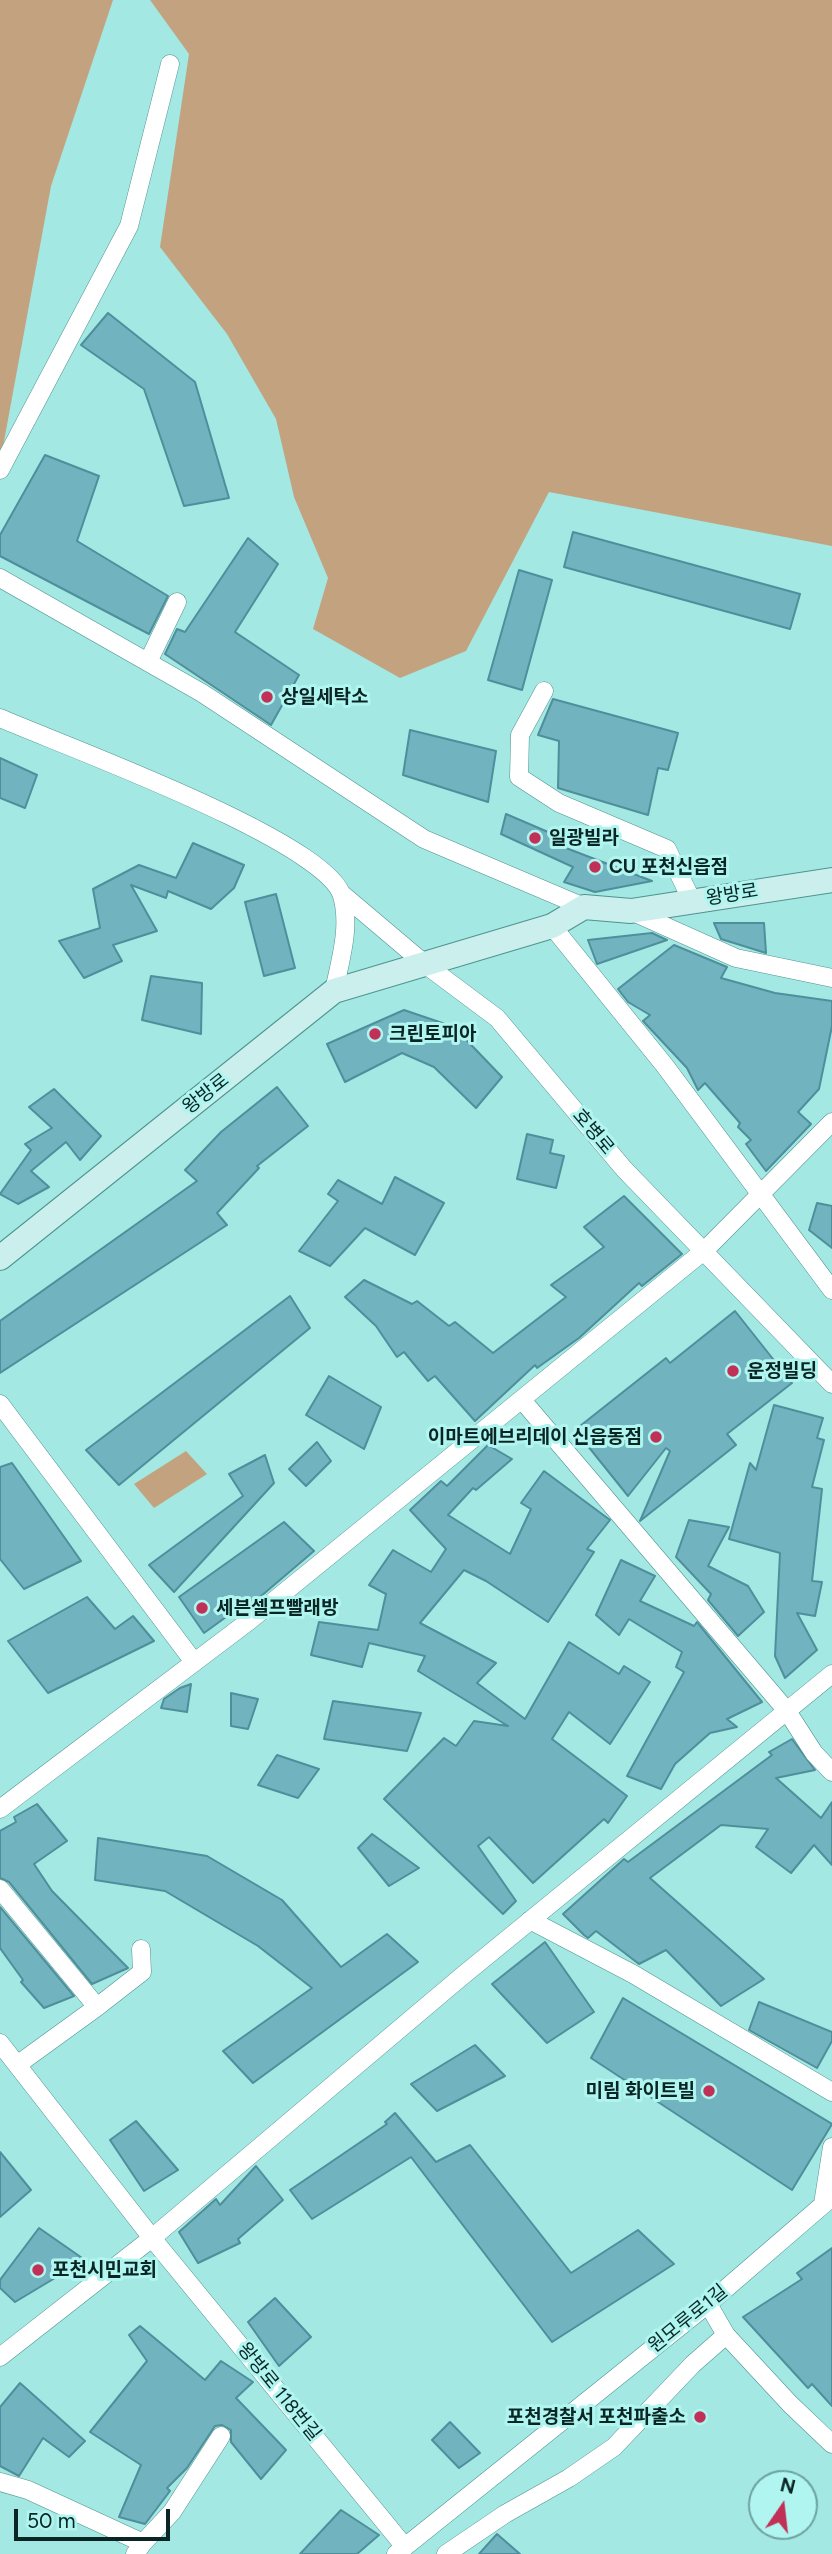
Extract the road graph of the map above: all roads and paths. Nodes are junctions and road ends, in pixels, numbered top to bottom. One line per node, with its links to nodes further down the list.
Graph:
1 (170, 64): 2 (street)
2 (0, 470)
3 (0, 578): 5 (street)
4 (177, 602): 5 (street)
5 (149, 662): 11 (street)
6 (544, 691): 10 (street)
7 (0, 718): 9 (street, 호병로)
8 (832, 880): 10 (main road, 왕방로)
9 (342, 894): 14 (street, 호병로); 16 (street)
10 (692, 901): 12 (main road, 왕방로)
11 (584, 907): 12 (main road, 왕방로); 13 (main road)
12 (631, 911): 15 (street)
13 (552, 926): 14 (main road, 왕방로); 18 (street)
14 (428, 965): 16 (main road, 왕방로); 19 (street, 호병로)
15 (832, 978)
16 (334, 991): 20 (main road, 왕방로)
17 (832, 1122): 18 (street)
18 (762, 1193): 19 (street); 21 (street)
19 (705, 1250): 22 (street, 호병로); 23 (street)
20 (0, 1258)
21 (832, 1290)
22 (832, 1384)
23 (522, 1400): 25 (street); 27 (street)
24 (0, 1404): 25 (street)
25 (194, 1662): 29 (street)
26 (832, 1674): 27 (street)
27 (787, 1711): 28 (street); 31 (street)
28 (832, 1772)
29 (0, 1809)
30 (0, 1889): 33 (street)
31 (530, 1920): 36 (street); 39 (street)
32 (141, 1949): 33 (street)
33 (97, 2007): 35 (street)
34 (0, 2043): 35 (street, 왕방로 118번길)
35 (17, 2065): 39 (street, 왕방로 118번길)
36 (832, 2092)
37 (832, 2147): 38 (street)
38 (827, 2201): 40 (street, 원모루로1길)
39 (152, 2238): 42 (street); 47 (street, 왕방로 118번길)
40 (708, 2304): 41 (street); 47 (street, 원모루로1길)
41 (726, 2335): 44 (street); 48 (street)
42 (0, 2357)
43 (221, 2437): 46 (street)
44 (832, 2444)
45 (0, 2482): 46 (street)
46 (139, 2549)
47 (401, 2550)
48 (446, 2554)

